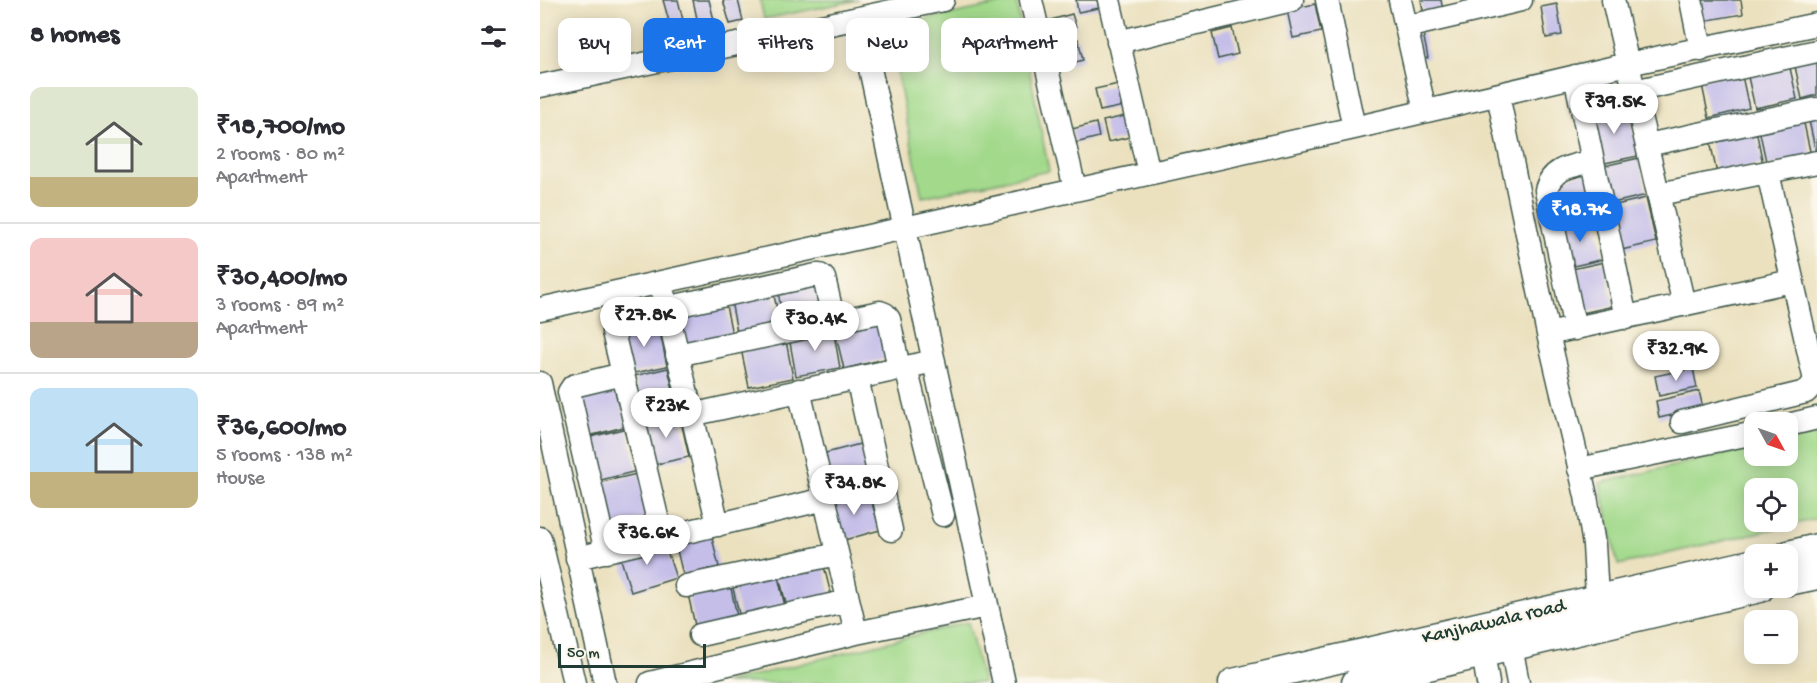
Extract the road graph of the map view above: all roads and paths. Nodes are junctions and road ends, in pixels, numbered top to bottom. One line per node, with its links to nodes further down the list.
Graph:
1 (943, 0): 10 (street)
2 (1031, 0): 31 (street)
3 (1109, 0): 14 (street)
4 (1292, 0): 14 (street)
5 (1327, 0): 25 (street)
6 (1400, 0): 13 (street)
7 (1521, 0): 13 (street)
8 (1613, 0): 17 (street)
9 (1691, 0): 15 (street)
10 (859, 18)
11 (846, 21): 20 (street)
12 (1817, 24): 15 (street)
13 (1406, 27): 24 (street)
14 (1118, 42): 29 (street)
15 (1701, 50): 17 (street)
16 (1817, 51): 21 (street)
17 (1628, 64): 19 (street); 21 (street)
18 (871, 72): 33 (street)
19 (1575, 76): 22 (street); 27 (street)
20 (540, 86)
21 (1635, 91): 26 (street)
22 (1498, 95): 24 (street); 43 (street)
23 (1817, 109): 26 (street)
24 (1425, 111): 25 (street)
25 (1354, 128): 29 (street)
26 (1647, 145): 32 (street)
27 (1593, 161): 39 (street); 41 (street)
28 (1817, 162): 30 (street)
29 (1149, 173): 31 (street)
30 (1768, 173): 32 (street); 34 (street)
31 (1075, 189): 33 (street)
32 (1659, 194): 36 (street)
33 (905, 227): 35 (street); 45 (street)
34 (1792, 281): 36 (street); 42 (street)
35 (661, 282): 37 (street); 38 (street)
36 (1684, 305): 39 (street)
37 (666, 308): 40 (street); 44 (street); 47 (street)
38 (540, 309)
39 (1626, 318): 41 (street)
40 (834, 321): 44 (street); 46 (street)
41 (1575, 329): 43 (street)
42 (1811, 333): 53 (street)
43 (1548, 334): 56 (street)
44 (677, 355): 51 (street)
45 (934, 361): 46 (street); 74 (street)
46 (903, 369): 48 (street); 58 (street)
47 (623, 374): 62 (street); 64 (street)
48 (857, 378): 50 (street); 60 (street)
49 (540, 383): 67 (street)
50 (800, 390): 51 (street); 57 (street)
51 (692, 415): 59 (street)
52 (1817, 418): 54 (street)
53 (1682, 423)
54 (1798, 423)
55 (1744, 435): 56 (street)
56 (1579, 470): 75 (street)
57 (825, 499): 59 (street); 66 (street)
58 (943, 516)
59 (718, 525): 62 (street)
60 (891, 531)
61 (540, 538): 81 (street)
62 (662, 538): 64 (street)
63 (1817, 548): 65 (main road)
64 (606, 552): 67 (street)
65 (1798, 553)
66 (837, 554): 71 (street); 73 (street)
67 (578, 558): 82 (street)
68 (1744, 567): 75 (main road, Kanjhawala road)
69 (1817, 574): 70 (main road)
70 (1798, 579)
71 (686, 586)
72 (1744, 590): 75 (main road, Kanjhawala road)
73 (848, 601): 76 (street); 77 (street)
74 (987, 606): 76 (street); 84 (street)
75 (1598, 613): 78 (main road, Kanjhawala road); 85 (main road, Kanjhawala road)
76 (856, 633): 83 (street)
77 (700, 635)
78 (1511, 646): 79 (main road, Kanjhawala road); 88 (street)
79 (1482, 653): 80 (main road, Kanjhawala road); 87 (street)
80 (1405, 677): 86 (main road, Kanjhawala road)
81 (574, 683)
82 (605, 683)
83 (650, 683)
84 (1004, 683)
85 (1233, 683)
86 (1356, 683)
87 (1488, 683)
88 (1518, 683)

